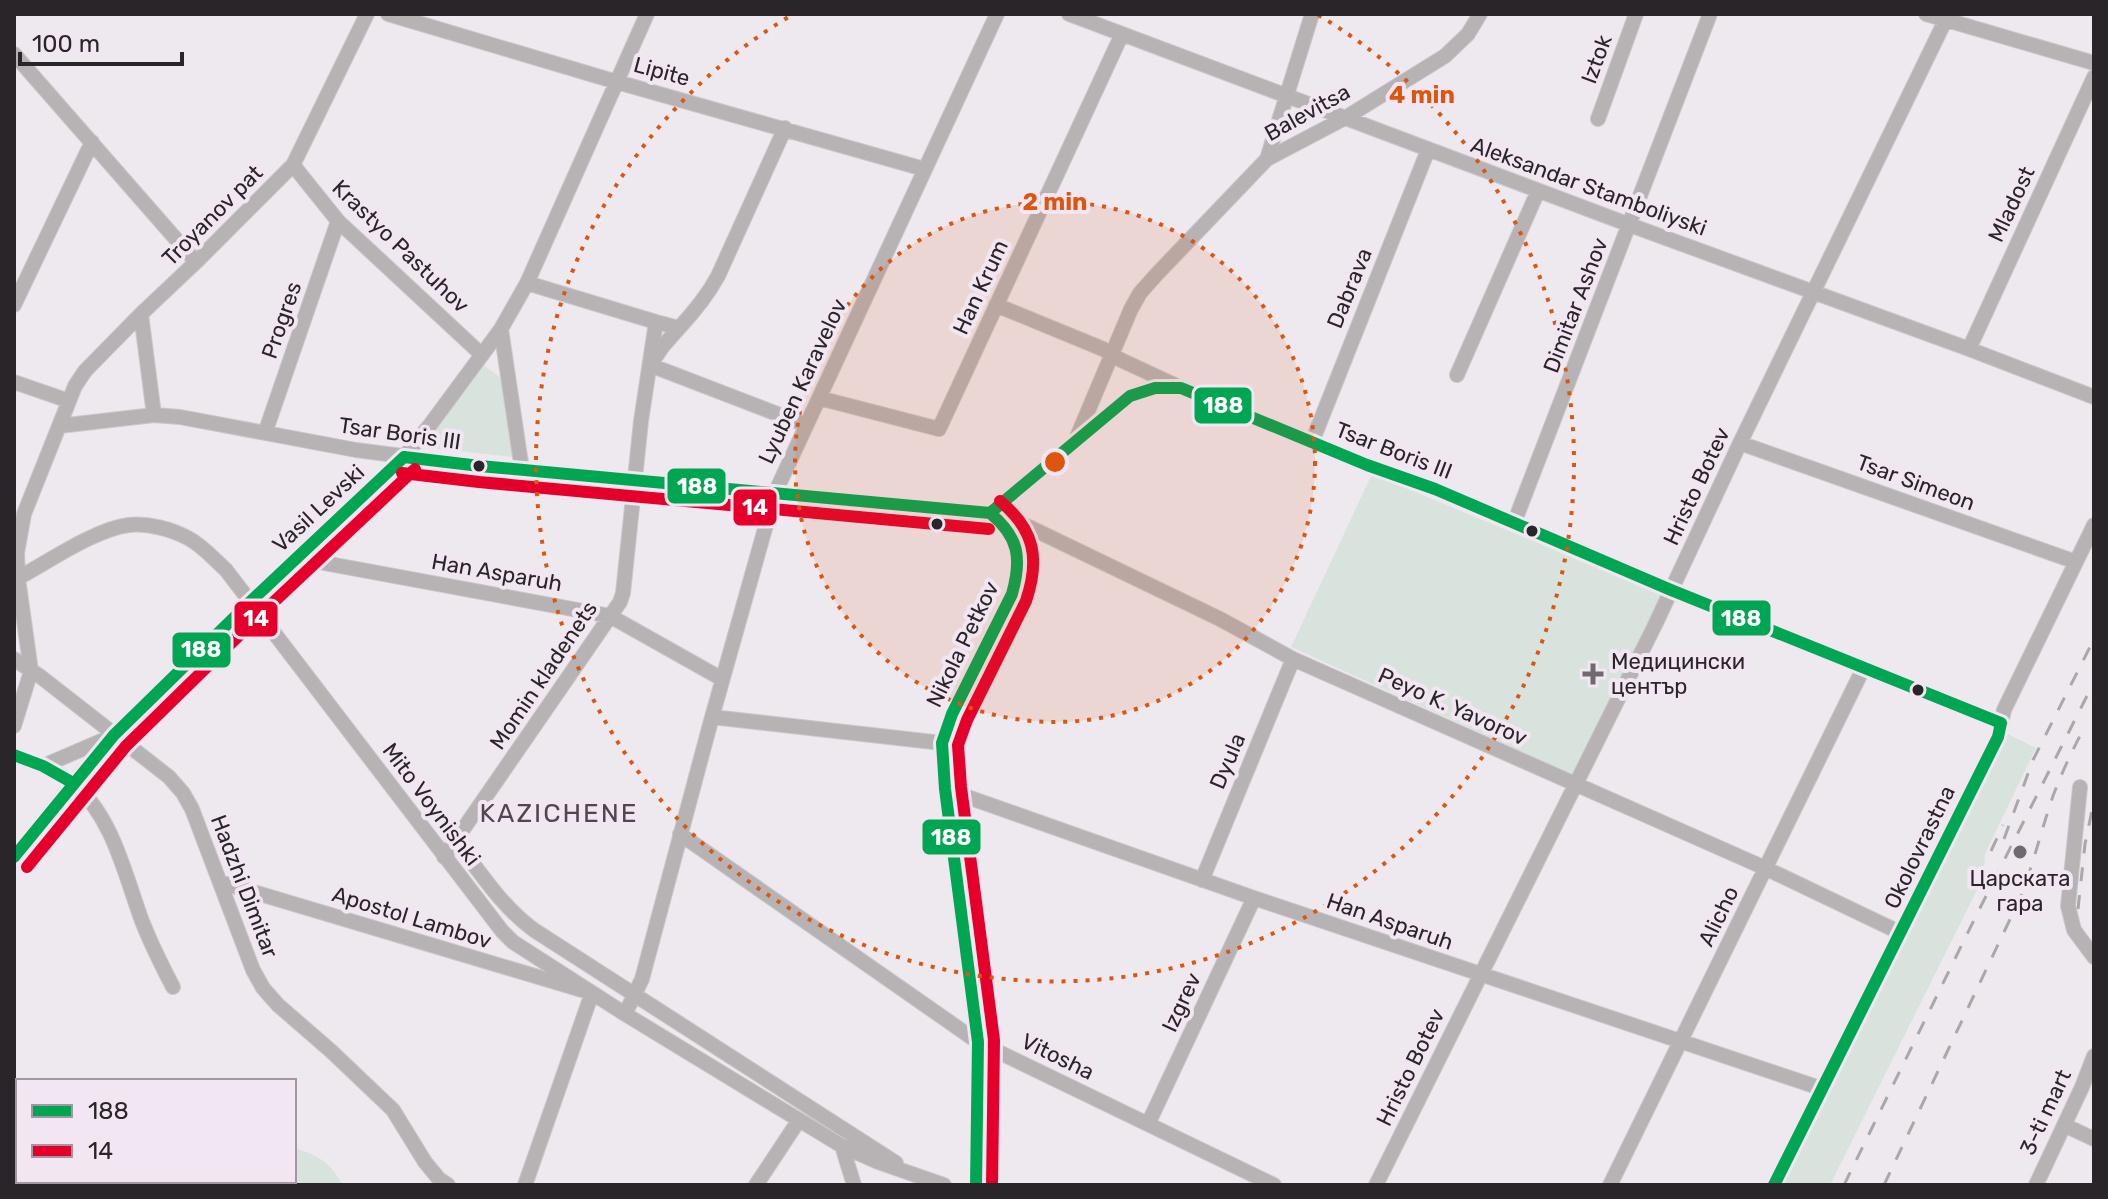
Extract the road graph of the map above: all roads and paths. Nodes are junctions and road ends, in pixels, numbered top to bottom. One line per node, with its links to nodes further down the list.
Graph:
1 (367, 14): 25 (street, Troyanov pat)
2 (388, 14): 17 (street, Lipite)
3 (647, 14): 17 (street, Vasil Levski)
4 (997, 14): 26 (street, Lyuben Karavelov)
5 (1069, 14): 11 (street, Aleksandar Stamboliyski)
6 (1312, 14): 18 (street)
7 (1480, 14): 19 (street, Balevitsa)
8 (1636, 14): 20 (street, Iztok)
9 (1710, 14): 29 (street, Dimitar Ashov)
10 (1926, 14): 12 (street)
11 (1091, 18): 13 (street, Aleksandar Stamboliyski)
12 (1946, 19): 15 (street); 32 (street, Hristo Botev)
13 (1122, 34): 18 (street, Aleksandar Stamboliyski); 34 (street, Han Krum)
14 (14, 54): 22 (street)
15 (2094, 63)
16 (2094, 77): 39 (street, Mladost)
17 (617, 82): 21 (street, Lipite); 31 (street, Vasil Levski)
18 (1286, 96): 19 (street, Aleksandar Stamboliyski); 24 (street)
19 (1345, 118): 23 (street, Aleksandar Stamboliyski); 24 (street, Balevitsa)
20 (1598, 119)
21 (785, 128): 26 (street, Lipite); 37 (street)
22 (92, 142): 30 (street); 33 (street)
23 (1428, 150): 27 (street, Aleksandar Stamboliyski); 53 (street, Dabrava)
24 (1267, 159): 40 (street)
25 (293, 165): 28 (street, Krastyo Pastuhov); 30 (street, Troyanov pat)
26 (924, 169): 47 (street, Lyuben Karavelov)
27 (1538, 191): 29 (street, Aleksandar Stamboliyski); 43 (street)
28 (338, 221): 41 (street, Krastyo Pastuhov); 52 (street, Progres)
29 (1630, 225): 32 (street, Aleksandar Stamboliyski); 61 (street, Dimitar Ashov)
30 (196, 262): 35 (street, Troyanov pat)
31 (527, 283): 36 (street); 38 (street, Vasil Levski)
32 (1814, 292): 39 (street, Aleksandar Stamboliyski); 54 (street, Hristo Botev)
33 (14, 305)
34 (996, 305): 40 (street, Tsar Boris III); 47 (street, Han Krum)
35 (141, 314): 48 (street, Troyanov pat); 49 (street)
36 (656, 322): 37 (street); 42 (street, Momin kladenets)
37 (679, 328): 42 (street)
38 (501, 329): 41 (street, Vasil Levski); 57 (street)
39 (1969, 349): 46 (street, Aleksandar Stamboliyski)
40 (1111, 354): 45 (street, Tsar Boris III); 55 (street)
41 (482, 355): 56 (street, Vasil Levski)
42 (650, 365): 50 (street); 58 (street, Momin kladenets)
43 (1457, 375)
44 (14, 382): 48 (street)
45 (1181, 388): 53 (street, Tsar Boris III); 55 (street)
46 (2094, 397)
47 (819, 398): 50 (street, Lyuben Karavelov)
48 (69, 401): 51 (street, Troyanov pat)
49 (154, 415): 51 (street, Tsar Boris III); 52 (street, Tsar Boris III)
50 (806, 425): 59 (street, Lyuben Karavelov)
51 (59, 426): 63 (street)
52 (265, 433): 56 (street, Tsar Boris III)
53 (1312, 442): 61 (street, Tsar Boris III)
54 (1740, 443): 65 (street, Tsar Simeon); 67 (street, Hristo Botev)
55 (1074, 444): 60 (street)
56 (404, 457): 57 (street, Tsar Boris III); 64 (street, Vasil Levski)
57 (522, 470): 58 (street, Tsar Boris III)
58 (634, 479): 59 (street, Tsar Boris III); 69 (street, Momin kladenets)
59 (775, 493): 60 (street, Tsar Boris III); 74 (street, Lyuben Karavelov)
60 (990, 513): 71 (street, Peyo K. Yavorov); 79 (street, Nikola Petkov)
61 (1514, 523): 67 (street, Tsar Boris III)
62 (2094, 525): 65 (street, Okolovrastna)
63 (15, 553): 66 (street)
64 (297, 558): 68 (street, Vasil Levski); 69 (street, Han Asparuh)
65 (2076, 562): 76 (street, Okolovrastna)
66 (18, 578): 68 (street, Mito Voynishki); 73 (street)
67 (1671, 590): 72 (street, Tsar Boris III); 83 (street, Hristo Botev)
68 (250, 602): 78 (street, Vasil Levski); 89 (street, Mito Voynishki)
69 (610, 616): 74 (street, Han Asparuh); 87 (street, Momin kladenets)
70 (14, 659): 73 (street, Hadzhi Dimitar)
71 (1293, 659): 83 (street, Peyo K. Yavorov); 91 (street, Dyula)
72 (1864, 667): 76 (street, Tsar Boris III); 90 (street, Alicho)
73 (31, 671): 77 (street); 78 (street, Hadzhi Dimitar)
74 (722, 679): 75 (street, Lyuben Karavelov)
75 (712, 717): 79 (street); 86 (street, Lyuben Karavelov)
76 (2001, 723): 94 (street, Okolovrastna)
77 (14, 726)
78 (114, 735): 81 (street); 82 (street, Vasil Levski); 92 (street, Hadzhi Dimitar)
79 (942, 743): 85 (street, Nikola Petkov)
80 (14, 755): 81 (street)
81 (43, 766): 82 (street)
82 (73, 783): 88 (street, Vasil Levski); 97 (street)
83 (1576, 784): 90 (street, Peyo K. Yavorov); 96 (street, Hristo Botev)
84 (2080, 787): 95 (street)
85 (945, 789): 91 (street, Han Asparuh); 101 (street, Nikola Petkov)
86 (680, 834): 99 (street, Lyuben Karavelov); 101 (street, Vitosha)
87 (456, 841): 89 (street, Momin kladenets); 99 (street, Mito Voynishki)
88 (14, 857)
89 (444, 857): 98 (street, Mito Voynishki)
90 (1765, 868): 94 (street, Peyo K. Yavorov); 102 (street, Alicho)
91 (1202, 880): 93 (street, Han Asparuh)
92 (220, 882): 98 (street, Apostol Lambov); 111 (street, Hadzhi Dimitar)
93 (1254, 898): 96 (street, Han Asparuh); 106 (street, Izgrev)
94 (1901, 933): 104 (street, Okolovrastna)
95 (2094, 957)
96 (1480, 974): 102 (street, Han Asparuh); 118 (street, Hristo Botev)
97 (173, 987)
98 (592, 993): 100 (street, Mito Voynishki); 112 (street)
99 (636, 994): 100 (street, Lyuben Karavelov); 110 (street, Mito Voynishki)
100 (625, 1014): 105 (street, Mito Voynishki)
101 (978, 1042): 106 (street, Vitosha); 116 (street, Nikola Petkov)
102 (1681, 1042): 104 (street, Han Asparuh); 119 (street, Alicho)
103 (2094, 1056): 107 (street, 3-ti mart)
104 (1823, 1089): 120 (street, Okolovrastna)
105 (799, 1120): 109 (street, Mito Voynishki); 113 (street)
106 (1148, 1124): 117 (street, Vitosha)
107 (2064, 1125): 108 (street); 121 (street, 3-ti mart)
108 (2094, 1139)
109 (842, 1146): 110 (street, Mito Voynishki); 114 (street)
110 (913, 1174): 115 (street, Mito Voynishki)
111 (448, 1185)
112 (525, 1185)
113 (756, 1185)
114 (854, 1185)
115 (944, 1185)
116 (976, 1185)
117 (1274, 1185)
118 (1376, 1185)
119 (1610, 1185)
120 (1774, 1185)
121 (2036, 1185)

